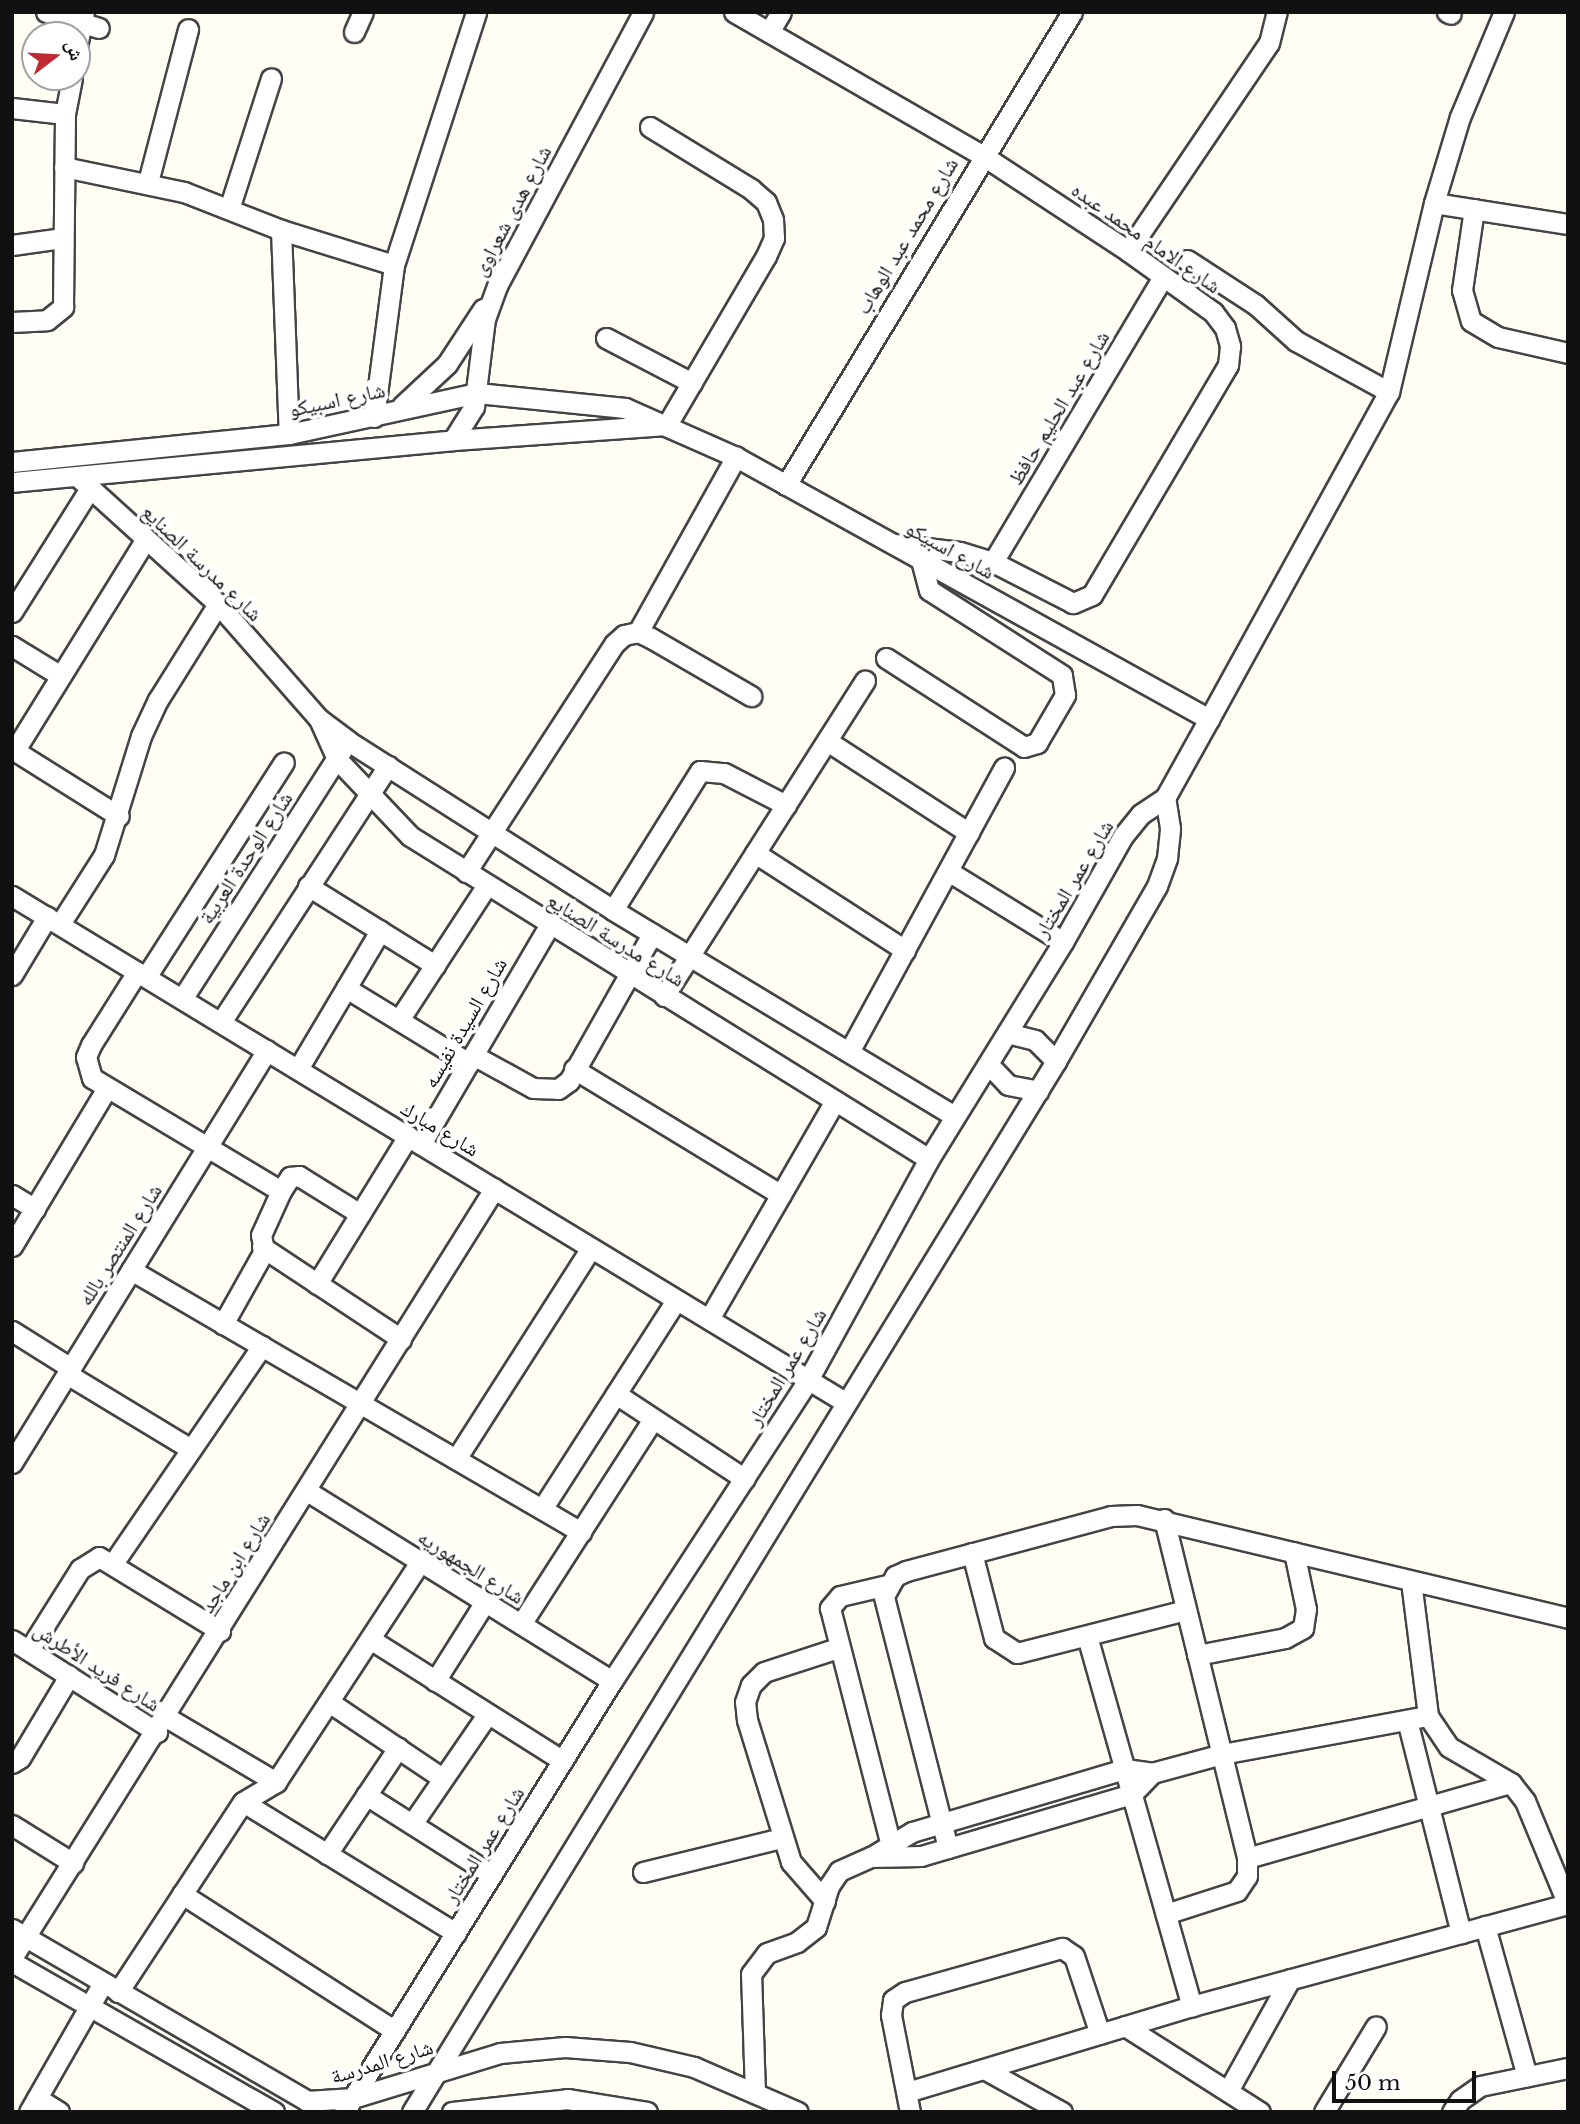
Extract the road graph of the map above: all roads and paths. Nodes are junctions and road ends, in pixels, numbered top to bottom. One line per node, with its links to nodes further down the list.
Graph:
1 (46, 12): 10 (street)
2 (363, 12): 12 (street)
3 (476, 12): 31 (street)
4 (643, 12): 33 (street, شارع هدى شعراوى)
5 (734, 12): 13 (street, شارع الامام محمد عبده)
6 (780, 12): 13 (street)
7 (1072, 12): 19 (street, شارع محمد عبد الوهاب)
8 (1277, 12): 29 (street)
9 (1504, 12): 22 (street)
10 (88, 21)
11 (188, 29): 21 (street)
12 (354, 32)
13 (769, 33): 19 (street, شارع الامام محمد عبده)
14 (271, 78): 23 (street)
15 (69, 91): 17 (street)
16 (12, 108): 17 (street)
17 (65, 114): 20 (street)
18 (650, 127): 37 (street)
19 (982, 155): 29 (street, شارع الامام محمد عبده); 49 (street, شارع محمد عبد الوهاب)
20 (64, 167): 21 (street); 27 (street)
21 (148, 183): 23 (street)
22 (1434, 203): 24 (street); 38 (street)
23 (230, 206): 26 (street)
24 (1474, 209): 25 (street); 36 (street)
25 (1568, 224)
26 (281, 230): 31 (street); 43 (street)
27 (62, 239): 28 (street); 34 (street)
28 (12, 245)
29 (1128, 251): 32 (street, شارع الامام محمد عبده)
30 (1187, 260): 38 (street)
31 (394, 265): 41 (street)
32 (1163, 277): 53 (street, شارع عبد الحليم حافظ); 53 (street, شارع الامام محمد عبده)
33 (498, 284): 39 (street, شارع هدى شعراوى); 40 (street)
34 (12, 322)
35 (606, 338): 37 (street)
36 (1568, 353)
37 (692, 383): 42 (street)
38 (1389, 391): 63 (street)
39 (477, 393): 40 (street, شارع اسبيكو); 42 (street, شارع اسبيكو); 44 (street, شارع هدى شعراوى)
40 (399, 410): 41 (street, شارع اسبيكو)
41 (374, 417): 43 (street, شارع اسبيكو)
42 (667, 425): 44 (street, شارع اسبيكو); 45 (street, شارع اسبيكو)
43 (289, 434): 46 (street, شارع اسبيكو)
44 (453, 440): 48 (street, شارع اسبيكو)
45 (736, 457): 49 (street, شارع اسبيكو); 56 (street)
46 (12, 462)
47 (12, 482): 48 (street, شارع اسبيكو)
48 (84, 483): 50 (street, شارع مدرسة الصنايع); 55 (street)
49 (786, 485): 51 (street, شارع اسبيكو)
50 (146, 539): 54 (street, شارع مدرسة الصنايع); 59 (street)
51 (892, 544): 52 (street, شارع اسبيكو); 53 (street, شارع الامام محمد عبده)
52 (920, 561): 58 (street); 63 (street, شارع اسبيكو)
53 (993, 562)
54 (218, 604): 62 (street, شارع مدرسة الصنايع); 74 (street)
55 (12, 612)
56 (638, 632): 61 (street); 75 (street)
57 (12, 646): 59 (street)
58 (886, 658)
59 (61, 676): 66 (street)
60 (865, 681): 65 (street)
61 (751, 696)
62 (318, 718): 64 (street, شارع مدرسة الصنايع); 67 (street, شارع مدرسة الصنايع)
63 (1209, 719): 72 (street)
64 (348, 741): 67 (street, شارع الوحدة العربية); 69 (street, شارع مدرسة الصنايع)
65 (827, 741): 73 (street); 76 (street)
66 (14, 750): 74 (street)
67 (337, 759): 71 (street, شارع مدرسة الصنايع); 97 (street, شارع الوحدة العربية)
68 (284, 762): 92 (street)
69 (387, 766): 71 (street); 75 (street, شارع مدرسة الصنايع)
70 (1004, 768): 76 (street)
71 (367, 793): 79 (street, شارع مدرسة الصنايع); 81 (street)
72 (1165, 798): 88 (street, شارع عمر المختار); 104 (street)
73 (786, 805): 77 (street); 83 (street)
74 (120, 816): 84 (street)
75 (491, 832): 79 (street); 83 (street, شارع مدرسة الصنايع)
76 (969, 833): 78 (street)
77 (755, 853): 89 (street); 90 (street)
78 (948, 871): 88 (street); 89 (street)
79 (466, 872): 80 (street, شارع مدرسة الصنايع)
80 (487, 885): 85 (street, شارع مدرسة الصنايع); 91 (street)
81 (308, 886): 86 (street); 99 (street)
82 (12, 896): 84 (street, شارع مبارك)
83 (613, 910): 87 (street, شارع مدرسة الصنايع)
84 (54, 921): 92 (street, شارع مبارك); 93 (street)
85 (549, 926): 94 (street, شارع مدرسة الصنايع); 103 (street, شارع السيدة نفيسه)
86 (380, 931): 91 (street); 95 (street)
87 (652, 934): 90 (street, شارع مدرسة الصنايع); 94 (street)
88 (1063, 942): 100 (street, شارع عمر المختار)
89 (905, 950): 102 (street)
90 (690, 956): 96 (street); 102 (street, شارع مدرسة الصنايع)
91 (435, 965): 98 (street)
92 (142, 974): 97 (street, شارع مبارك); 108 (street)
93 (12, 975)
94 (629, 975): 96 (street, شارع مدرسة الصنايع); 107 (street)
95 (346, 988): 98 (street); 106 (street)
96 (664, 996): 110 (street, شارع مدرسة الصنايع)
97 (183, 999): 99 (street, شارع مبارك)
98 (399, 1020): 103 (street)
99 (221, 1022): 101 (street, شارع مبارك)
100 (1007, 1033): 104 (street); 105 (street, شارع عمر المختار)
101 (267, 1051): 106 (street, شارع مبارك); 113 (street, شارع المنتصر بالله)
102 (849, 1052): 111 (street, شارع مدرسة الصنايع)
103 (471, 1059): 107 (street); 112 (street, شارع السيدة نفيسه)
104 (1056, 1061): 109 (street)
105 (988, 1064): 109 (street); 111 (street, شارع عمر المختار)
106 (298, 1069): 112 (street, شارع مبارك)
107 (574, 1069): 118 (street)
108 (107, 1088): 113 (street); 119 (street)
109 (1038, 1091): 135 (street)
110 (835, 1101): 114 (street, شارع مدرسة الصنايع); 118 (street)
111 (955, 1116): 114 (street, شارع عمر المختار)
112 (414, 1140): 115 (street, شارع مبارك); 120 (street, شارع السيدة نفيسه)
113 (207, 1147): 116 (street); 124 (street, شارع المنتصر بالله)
114 (929, 1159): 133 (street, شارع عمر المختار)
115 (494, 1189): 123 (street, شارع مبارك); 130 (street, شارع ابن ماجد)
116 (281, 1191): 120 (street); 122 (street)
117 (12, 1195): 119 (street)
118 (781, 1195): 127 (street)
119 (35, 1209): 121 (street)
120 (360, 1213): 125 (street, شارع السيدة نفيسه)
121 (12, 1246)
122 (262, 1247): 125 (street); 128 (street)
123 (591, 1248): 126 (street, شارع مبارك); 139 (street)
124 (131, 1270): 128 (street); 132 (street, شارع المنتصر بالله)
125 (317, 1284): 130 (street)
126 (676, 1300): 127 (street, شارع مبارك); 134 (street)
127 (709, 1319): 133 (street, شارع مبارك)
128 (223, 1324): 131 (street)
129 (12, 1331): 132 (street)
130 (401, 1339): 136 (street, شارع ابن ماجد)
131 (262, 1346): 136 (street); 138 (street)
132 (69, 1371): 138 (street); 140 (street, شارع المنتصر بالله)
133 (808, 1380): 135 (street, شارع مبارك); 141 (street, شارع عمر المختار)
134 (616, 1394): 137 (street); 143 (street)
135 (845, 1402): 213 (street)
136 (360, 1403): 139 (street); 142 (street, شارع ابن ماجد)
137 (653, 1419): 141 (street); 145 (street)
138 (191, 1449): 148 (street)
139 (456, 1459): 143 (street)
140 (13, 1460)
141 (745, 1479): 164 (street, شارع عمر المختار)
142 (307, 1491): 149 (street, شارع الجمهوريه); 156 (street, شارع ابن ماجد)
143 (542, 1509): 145 (street)
144 (1164, 1519): 146 (street); 147 (street); 153 (street)
145 (581, 1532): 155 (street)
146 (1294, 1552): 150 (street); 161 (street)
147 (972, 1553): 151 (street); 157 (street)
148 (114, 1562): 156 (street); 159 (street)
149 (421, 1562): 152 (street, شارع الجمهوريه); 158 (street)
150 (1411, 1581): 154 (street); 167 (street)
151 (887, 1585): 160 (street); 183 (street)
152 (485, 1602): 155 (street, شارع الجمهوريه); 163 (street)
153 (1186, 1610): 157 (street); 161 (street)
154 (1568, 1618)
155 (522, 1624): 164 (street, شارع الجمهوريه)
156 (220, 1631): 169 (street, شارع ابن ماجد)
157 (1087, 1636): 174 (street)
158 (370, 1639): 163 (street); 165 (street)
159 (20, 1645): 162 (street, شارع فريد الأطرش)
160 (838, 1648): 186 (street); 187 (street)
161 (1197, 1655): 171 (street)
162 (69, 1676): 169 (street, شارع فريد الأطرش); 173 (street)
163 (435, 1681): 166 (street)
164 (612, 1681): 172 (street, شارع عمر المختار)
165 (329, 1702): 170 (street); 177 (street)
166 (487, 1715): 172 (street); 176 (street)
167 (1428, 1716): 168 (street); 178 (street)
168 (1407, 1720): 171 (street); 182 (street)
169 (161, 1725): 177 (street, شارع فريد الأطرش); 192 (street, شارع ابن ماجد)
170 (397, 1748): 176 (street); 180 (street)
171 (1222, 1754): 175 (street); 191 (street)
172 (563, 1761): 194 (street, شارع عمر المختار)
173 (12, 1763)
174 (1125, 1769): 175 (street); 179 (street); 183 (street)
175 (1152, 1773): 179 (street)
176 (442, 1778): 184 (street)
177 (276, 1782): 181 (street)
178 (1511, 1783): 182 (street); 197 (street)
179 (1132, 1794): 188 (street); 198 (street)
180 (366, 1795): 184 (street); 189 (street)
181 (243, 1802): 189 (street); 195 (street)
182 (1429, 1806): 191 (street); 202 (street)
183 (941, 1823): 187 (street); 188 (street)
184 (412, 1824): 194 (street)
185 (12, 1825): 192 (street)
186 (781, 1838): 193 (street); 196 (street)
187 (890, 1842): 190 (street)
188 (948, 1848): 190 (street)
189 (327, 1854): 201 (street)
190 (871, 1857): 196 (street)
191 (1247, 1858): 198 (street)
192 (73, 1863): 200 (street, شارع ابن ماجد)
193 (643, 1872)
194 (492, 1875): 201 (street, شارع عمر المختار)
195 (182, 1894): 205 (street); 210 (street)
196 (825, 1901): 218 (street)
197 (1568, 1904): 199 (street)
198 (1166, 1914): 206 (street)
199 (1485, 1926): 202 (street); 215 (street)
200 (19, 1933): 203 (street, شارع ابن ماجد); 205 (street, شارع المدرسة)
201 (456, 1933): 210 (street, شارع عمر المختار)
202 (1461, 1933): 204 (street)
203 (12, 1960): 207 (street)
204 (1290, 1979): 206 (street); 216 (street)
205 (110, 1987): 207 (street); 220 (street, شارع المدرسة)
206 (1192, 2006): 208 (street)
207 (89, 2009): 219 (street); 222 (street)
208 (1125, 2026): 211 (street); 216 (street)
209 (1376, 2026): 230 (street)
210 (395, 2031): 220 (street, شارع عمر المختار)
211 (1100, 2034): 214 (street); 217 (street)
212 (1568, 2068): 215 (street)
213 (436, 2069): 218 (street, شارع المدرسة); 220 (street, شارع المدرسة); 223 (street)
214 (984, 2069): 217 (street); 228 (street)
215 (1527, 2076): 231 (street)
216 (1228, 2091): 229 (street)
217 (907, 2092): 227 (street)
218 (755, 2093): 226 (street, شارع المدرسة)
219 (33, 2105): 221 (street)
220 (349, 2105)
221 (59, 2112)
222 (274, 2112)
223 (412, 2112)
224 (452, 2112): 225 (street)
225 (647, 2112)
226 (798, 2112)
227 (911, 2112)
228 (1062, 2112)
229 (1260, 2112)
230 (1324, 2112)
231 (1452, 2112)

